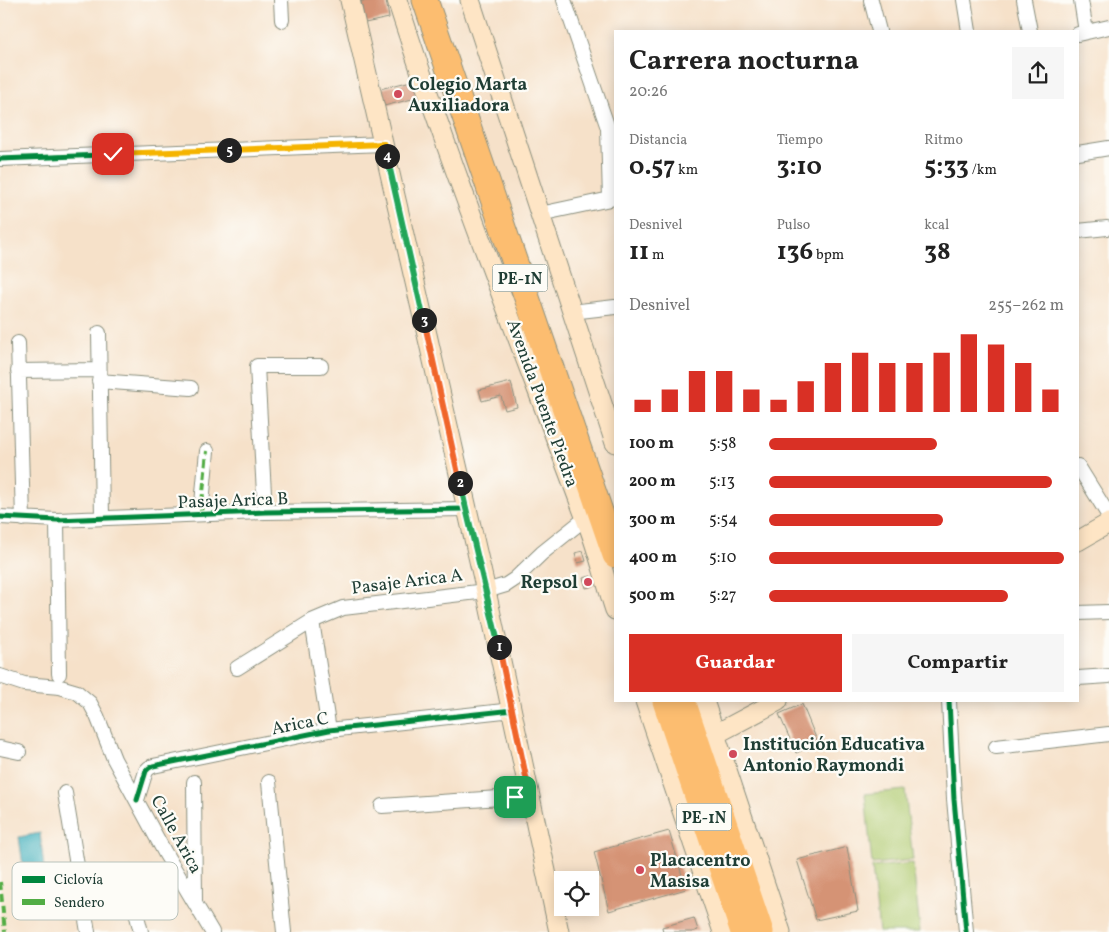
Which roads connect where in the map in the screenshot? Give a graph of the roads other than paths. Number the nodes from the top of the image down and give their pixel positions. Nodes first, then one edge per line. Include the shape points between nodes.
1 (281, 0) edge
2 (350, 0) edge
3 (397, 0) edge
4 (425, 0) edge
5 (438, 0) edge
6 (470, 0) edge
7 (564, 0) edge
8 (872, 0) edge
9 (964, 0) edge
10 (1024, 0) edge
11 (1081, 0) edge
12 (282, 20) dead end
13 (1109, 28) edge
14 (879, 30) edge
15 (969, 30) edge
16 (1030, 30) edge
17 (1082, 33) edge
18 (611, 128) edge
19 (384, 144) junction
20 (1109, 148) edge
21 (1079, 154) edge
22 (0, 159) edge
23 (612, 199) edge
24 (540, 214) junction
25 (1107, 228) dead end
26 (1079, 231) edge
27 (614, 307) edge
28 (571, 312) junction
29 (99, 333) dead end
30 (18, 343) dead end
31 (321, 366) dead end
32 (18, 372) junction
33 (99, 375) junction
34 (190, 388) dead end
35 (614, 440) edge
36 (207, 451) dead end
37 (1079, 468) edge
38 (466, 510) junction
39 (600, 511) edge
40 (265, 512) junction
41 (201, 514) junction
42 (1109, 516) edge
43 (0, 517) edge
44 (102, 517) junction
45 (23, 519) junction
46 (57, 520) junction
47 (1109, 523) edge
48 (1079, 540) edge
49 (614, 552) edge
50 (486, 591) junction
51 (614, 603) edge
52 (1109, 612) edge
53 (1079, 613) edge
54 (312, 621) junction
55 (237, 668) dead end
56 (0, 676) edge
57 (1109, 676) edge
58 (1079, 678) edge
59 (60, 681) junction
60 (646, 702) edge
61 (665, 702) edge
62 (683, 702) edge
63 (704, 702) edge
64 (776, 702) edge
65 (949, 702) edge
66 (513, 710) junction
67 (329, 730) junction
68 (1109, 734) edge
69 (714, 736) junction
70 (996, 747) dead end
71 (0, 748) edge
72 (19, 752) dead end
73 (194, 782) dead end
74 (269, 782) dead end
75 (65, 794) dead end
76 (530, 796) junction
77 (137, 800) junction
78 (382, 806) dead end
79 (76, 862) edge
80 (170, 862) edge
81 (178, 876) edge
82 (195, 903) junction
83 (212, 932) edge
84 (284, 932) edge
85 (560, 932) edge
86 (723, 932) edge
87 (743, 932) edge
88 (761, 932) edge
89 (781, 932) edge
90 (966, 932) edge

1 - 12 street
2 - 19 main road
3 - 39 main road, Avenida Puente Piedra via 466,199
4 - 39 highway, PE-1N
5 - 39 highway, PE-1N via 512,220
6 - 24 main road
7 - 18 street
8 - 14 street
9 - 15 street
10 - 16 street
11 - 17 street
13 - 17 street
18 - 23 street
19 - 22 street
19 - 38 main road
20 - 21 street
23 - 24 street
24 - 28 main road
25 - 26 street
27 - 28 street
28 - 35 main road
29 - 33 street
30 - 32 street
31 - 40 street via 257,366
32 - 33 street
32 - 45 street
33 - 34 street
33 - 44 street
36 - 41 street
37 - 42 street
38 - 40 street, Pasaje Arica B
38 - 50 main road
39 - 49 highway, PE-1N
39 - 50 street, Pasaje Arica A via 542,553 515,579
39 - 51 main road, Avenida Puente Piedra
40 - 41 street, Pasaje Arica B
41 - 44 street, Pasaje Arica B
43 - 45 street, Pasaje Arica B
44 - 46 street, Pasaje Arica B
45 - 46 street, Pasaje Arica B
46 - 59 street
47 - 48 main road
50 - 54 street, Pasaje Arica A via 343,608
50 - 66 main road
52 - 53 street
54 - 55 street, Pasaje Arica A
54 - 67 street
56 - 59 street, Calle Arica via 24,684
57 - 58 street
59 - 77 street, Calle Arica via 90,702 114,759
60 - 86 main road
61 - 87 highway, PE-1N
62 - 88 highway, PE-1N
63 - 69 main road
64 - 69 main road
65 - 90 street
66 - 67 street, Arica C
66 - 76 main road
67 - 77 street, Arica C via 153,766 146,771
68 - 70 street
69 - 89 main road
71 - 72 street
73 - 82 street
74 - 84 street
75 - 79 street
76 - 78 street
76 - 85 main road
77 - 80 street, Calle Arica
81 - 82 street, Calle Arica
82 - 83 street, Calle Arica

